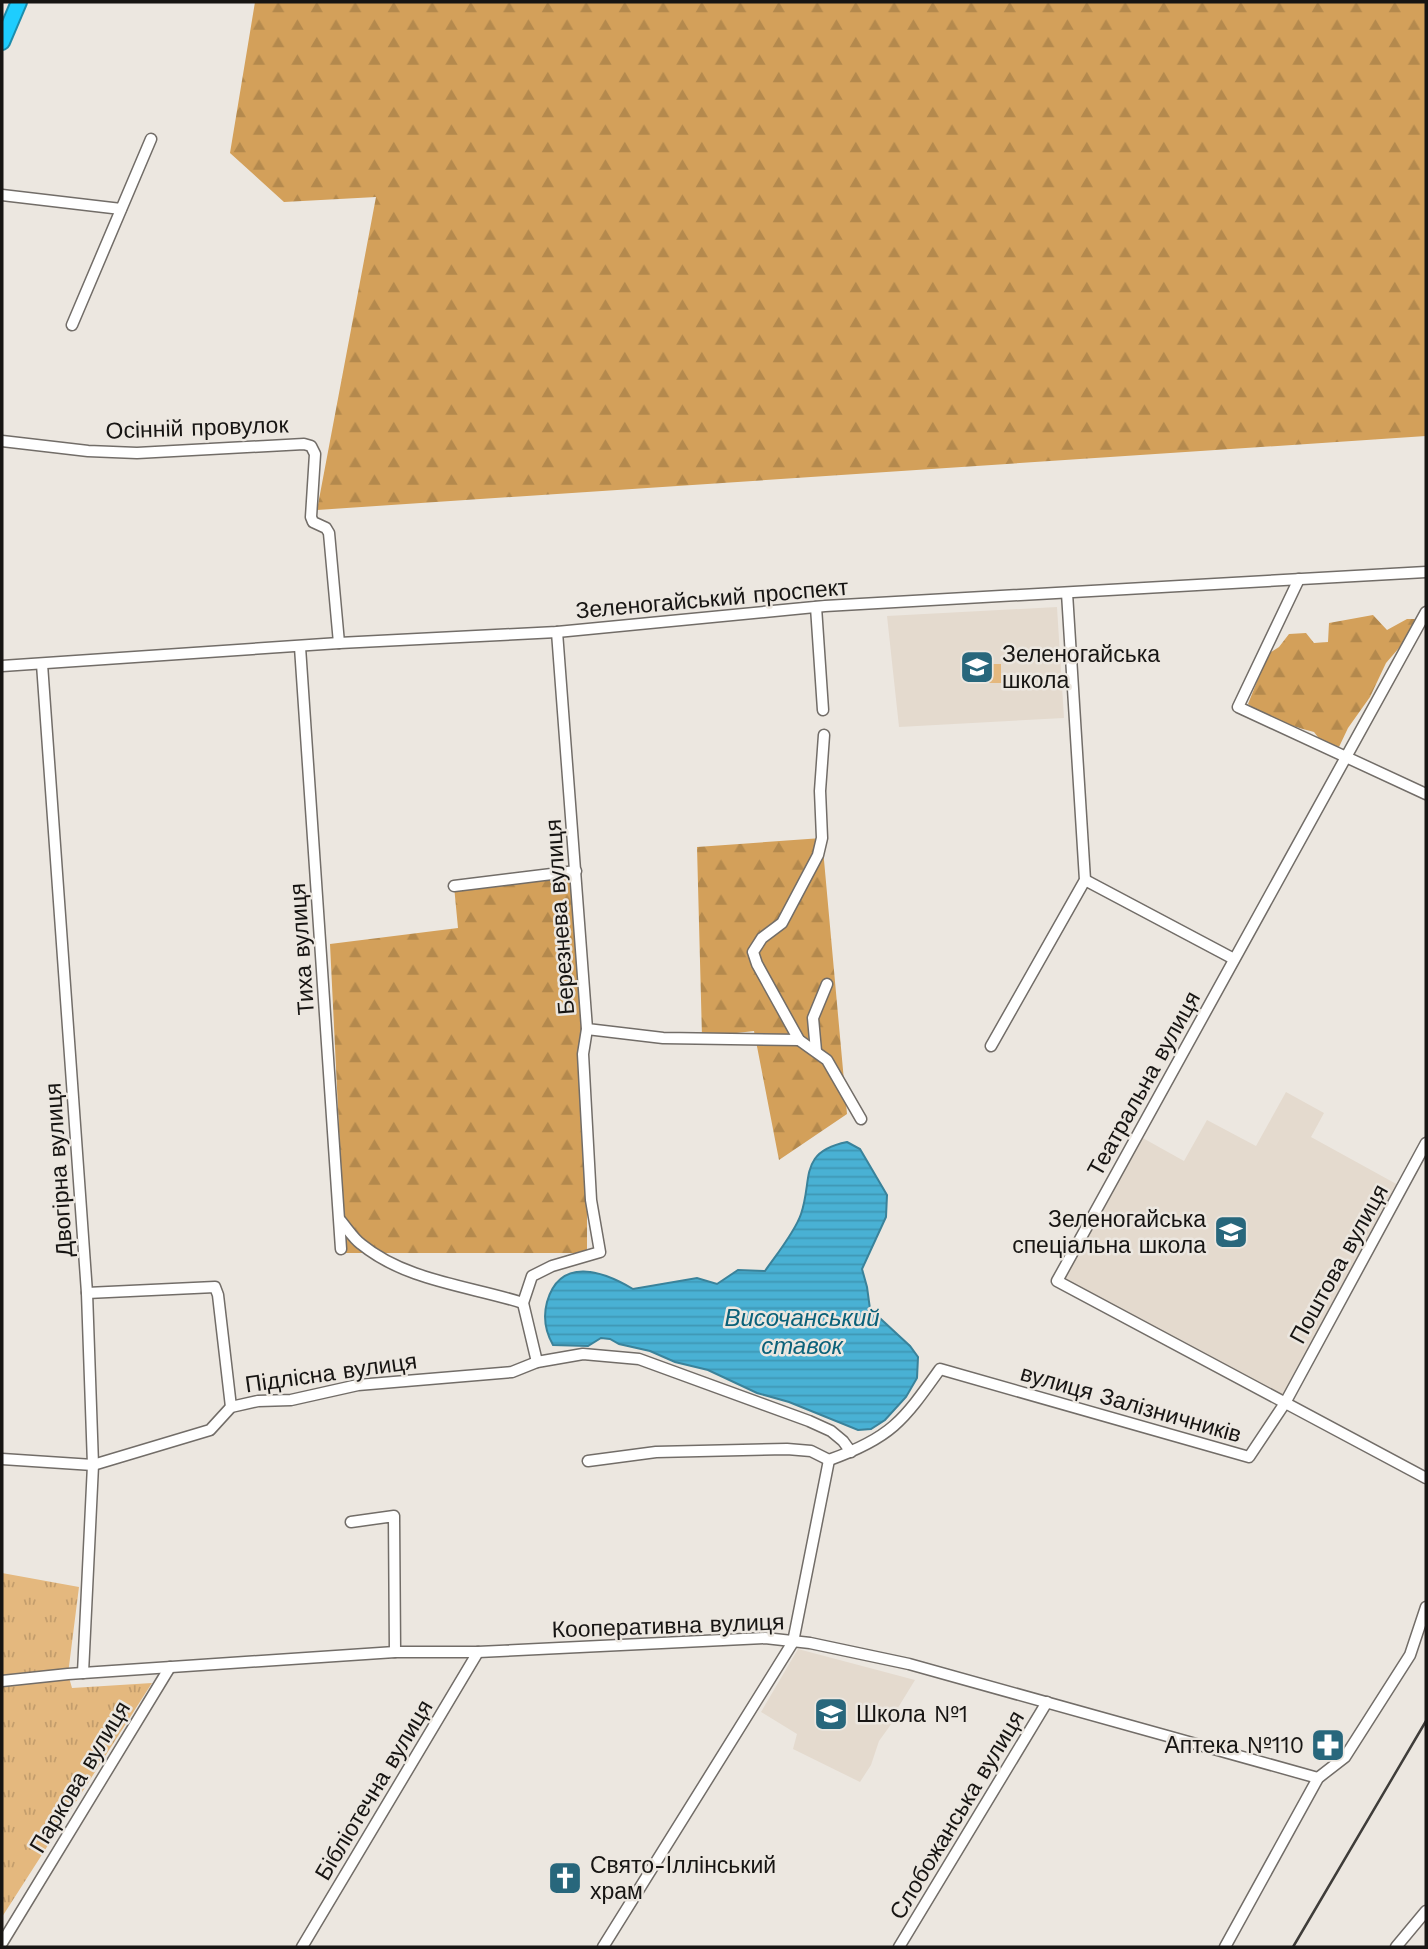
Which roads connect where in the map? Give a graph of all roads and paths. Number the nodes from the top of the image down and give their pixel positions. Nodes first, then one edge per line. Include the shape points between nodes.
1 (19, 2) edge
2 (2, 42) edge
3 (152, 139) dead end
4 (2, 195) edge
5 (121, 209) junction
6 (72, 325) dead end
7 (2, 441) edge
8 (1426, 572) edge
9 (1299, 579) junction
10 (1067, 593) junction
11 (816, 607) junction
12 (1426, 612) edge
13 (557, 632) junction
14 (339, 643) junction
15 (300, 647) junction
16 (43, 664) junction
17 (2, 666) edge
18 (823, 710) dead end
19 (824, 735) dead end
20 (1346, 757) junction
21 (1426, 794) edge
22 (576, 871) junction
23 (1085, 880) junction
24 (454, 886) dead end
25 (1234, 959) junction
26 (827, 984) dead end
27 (587, 1029) junction
28 (799, 1040) junction
29 (991, 1046) dead end
30 (816, 1051) junction
31 (861, 1119) dead end
32 (1426, 1143) edge
33 (340, 1220) junction
34 (341, 1249) dead end
35 (87, 1293) junction
36 (523, 1303) junction
37 (537, 1362) junction
38 (1285, 1403) junction
39 (231, 1407) junction
40 (851, 1452) junction
41 (2, 1459) edge
42 (829, 1460) junction
43 (588, 1461) dead end
44 (93, 1465) junction
45 (1426, 1478) edge
46 (351, 1521) dead end
47 (1426, 1607) edge
48 (793, 1642) junction
49 (396, 1652) junction
50 (478, 1652) junction
51 (170, 1667) junction
52 (83, 1673) junction
53 (2, 1681) edge
54 (1047, 1702) junction
55 (1318, 1778) junction
56 (1426, 1911) edge
57 (2, 1943) edge
58 (302, 1947) edge
59 (603, 1947) edge
60 (899, 1947) edge
61 (1225, 1947) edge
62 (1396, 1947) edge

1 - 2 highway
3 - 5 street
4 - 5 street
5 - 6 street
7 - 14 street, Осінній провулок via 137,453 311,446 315,454 311,517 329,533
8 - 9 street, Зеленогайський проспект
9 - 10 street, Зеленогайський проспект
9 - 20 street via 1238,708
10 - 11 street, Зеленогайський проспект
10 - 23 street
11 - 13 street, Зеленогайський проспект
11 - 18 street
12 - 20 street, Театральна вулиця
13 - 14 street, Зеленогайський проспект
13 - 22 street, Березнева вулиця
14 - 15 street, Зеленогайський проспект
15 - 16 street, Зеленогайський проспект
15 - 33 street, Тиха вулиця
16 - 17 street, Зеленогайський проспект
16 - 35 street, Двогірна вулиця
19 - 28 street via 818,855 782,923 753,951
20 - 21 street
20 - 25 street, Театральна вулиця
22 - 24 street
22 - 27 street, Березнева вулиця
23 - 25 street
23 - 29 street
25 - 38 street, Театральна вулиця via 1057,1281
26 - 30 street via 813,1018
27 - 28 street, Березнева вулиця via 663,1038
27 - 36 street via 583,1054 591,1200 600,1252 532,1276
28 - 30 street
30 - 31 street via 827,1060
32 - 38 street, Поштова вулиця
33 - 34 street, Тиха вулиця
33 - 36 street via 360,1244 383,1259 442,1282
35 - 39 street via 215,1287
35 - 44 street, Двогірна вулиця
36 - 37 street
37 - 39 street, Підлісна вулиця via 512,1372 358,1385
37 - 40 street, Підлісна вулиця via 583,1354 639,1359 809,1421 831,1431
38 - 40 street, вулиця Залізничників via 1249,1457 940,1369 907,1415 883,1436
38 - 45 street, Театральна вулиця
39 - 44 street, Підлісна вулиця via 210,1430
40 - 42 street
41 - 44 street, Підлісна вулиця
42 - 43 street via 811,1451 787,1449 656,1452
42 - 48 street
44 - 52 street, Двогірна вулиця
46 - 49 street via 394,1516
47 - 55 street via 1410,1655 1345,1758
48 - 50 street, Кооперативна вулиця via 765,1638
48 - 54 street, Кооперативна вулиця via 909,1664
48 - 59 street
49 - 50 street, Кооперативна вулиця
49 - 51 street, Кооперативна вулиця
50 - 58 street, Бібліотечна вулиця
51 - 52 street, Кооперативна вулиця
51 - 57 street, Паркова вулиця
52 - 53 street, Кооперативна вулиця
54 - 55 street, Кооперативна вулиця
54 - 60 street, Слобожанська вулиця
55 - 61 street
56 - 62 street

